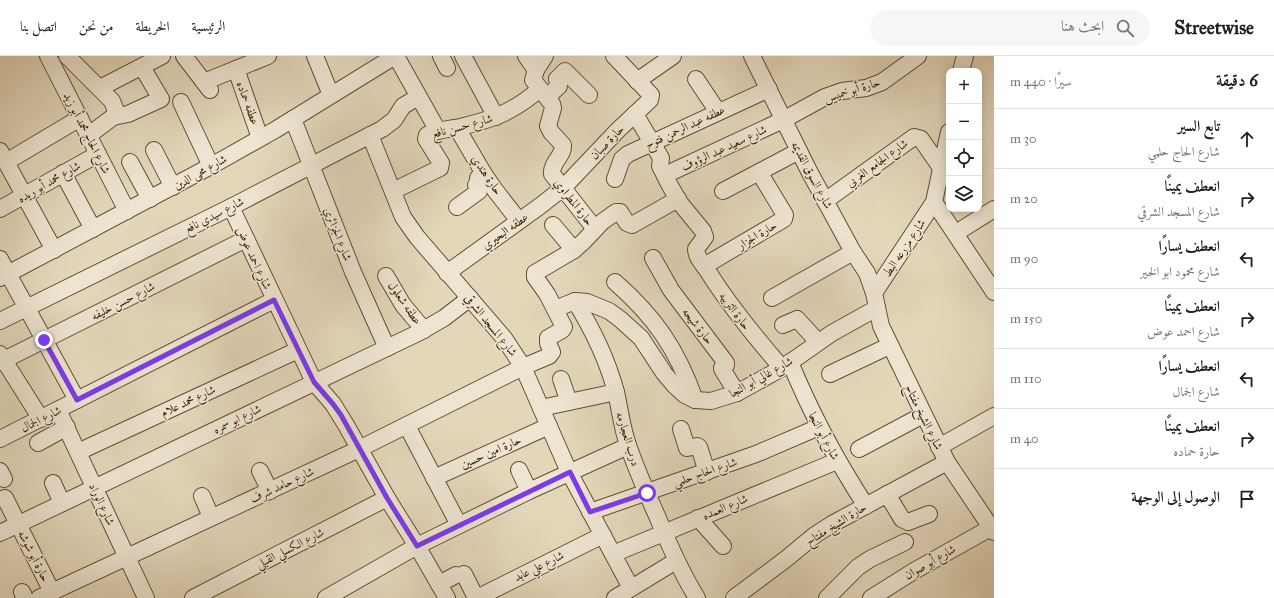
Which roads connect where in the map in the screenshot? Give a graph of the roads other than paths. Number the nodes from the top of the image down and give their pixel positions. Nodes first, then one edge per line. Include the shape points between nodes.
1 (48, 56) edge
2 (67, 56) edge
3 (184, 56) edge
4 (268, 56) edge
5 (315, 56) edge
6 (395, 56) edge
7 (464, 56) edge
8 (526, 56) edge
9 (545, 56) edge
10 (614, 56) edge
11 (673, 56) edge
12 (752, 56) edge
13 (918, 56) edge
14 (964, 56) edge
15 (152, 60) edge
16 (962, 68) edge
17 (236, 69) junction
18 (536, 70) junction
19 (696, 79) dead end
20 (637, 81) junction
21 (100, 88) junction
22 (769, 89) junction
23 (543, 93) junction
24 (589, 94) dead end
25 (331, 95) junction
26 (418, 97) junction
27 (170, 103) junction
28 (718, 112) junction
29 (635, 114) junction
30 (113, 117) junction
31 (496, 117) junction
32 (80, 118) junction
33 (293, 119) junction
34 (784, 120) junction
35 (457, 128) junction
36 (432, 134) junction
37 (89, 135) junction
38 (370, 135) junction
39 (260, 138) junction
40 (947, 140) edge
41 (651, 142) junction
42 (154, 150) dead end
43 (799, 151) junction
44 (98, 154) junction
45 (3, 157) edge
46 (130, 162) dead end
47 (312, 164) junction
48 (211, 166) junction
49 (941, 168) junction
50 (760, 172) junction
51 (63, 173) junction
52 (484, 174) junction
53 (665, 176) junction
54 (614, 179) dead end
55 (173, 187) junction
56 (563, 188) junction
57 (393, 191) junction
58 (724, 191) dead end
59 (24, 196) junction
60 (150, 199) junction
61 (678, 199) junction
62 (825, 201) junction
63 (934, 202) junction
64 (231, 206) junction
65 (457, 207) dead end
66 (994, 209) edge
67 (0, 210) edge
68 (127, 211) junction
69 (519, 221) junction
70 (553, 225) dead end
71 (93, 229) junction
72 (595, 229) junction
73 (956, 233) junction
74 (246, 239) junction
75 (54, 250) junction
76 (574, 250) junction
77 (853, 252) junction
78 (653, 258) dead end
79 (0, 259) edge
80 (704, 266) junction
81 (447, 273) junction
82 (4, 276) edge
83 (386, 276) dead end
84 (615, 282) dead end
85 (992, 285) edge
86 (470, 298) junction
87 (772, 298) dead end
88 (274, 300) junction
89 (876, 300) junction
90 (575, 301) junction
91 (26, 308) junction
92 (555, 309) junction
93 (0, 321) edge
94 (783, 325) dead end
95 (424, 330) junction
96 (44, 340) junction
97 (818, 342) junction
98 (889, 346) junction
99 (387, 348) junction
100 (298, 350) junction
101 (1, 359) edge
102 (786, 365) junction
103 (523, 367) junction
104 (830, 374) dead end
105 (560, 379) dead end
106 (314, 382) junction
107 (616, 392) junction
108 (737, 393) junction
109 (77, 400) junction
110 (696, 400) junction
111 (568, 402) junction
112 (541, 408) junction
113 (58, 410) junction
114 (923, 415) junction
115 (994, 416) edge
116 (41, 419) junction
117 (406, 426) junction
118 (549, 426) junction
119 (67, 427) junction
120 (819, 427) junction
121 (681, 429) dead end
122 (2, 434) edge
123 (38, 444) dead end
124 (628, 446) junction
125 (939, 447) junction
126 (359, 449) junction
127 (859, 449) dead end
128 (78, 452) junction
129 (837, 461) junction
130 (947, 462) junction
131 (519, 470) dead end
132 (260, 471) dead end
133 (570, 472) junction
134 (707, 472) junction
135 (434, 478) junction
136 (53, 483) dead end
137 (95, 488) junction
138 (270, 491) junction
139 (529, 491) junction
140 (647, 493) junction
141 (887, 494) junction
142 (202, 496) dead end
143 (5, 498) dead end
144 (387, 498) junction
145 (62, 503) junction
146 (866, 506) junction
147 (590, 512) junction
148 (929, 514) dead end
149 (212, 518) junction
150 (698, 518) junction
151 (18, 524) junction
152 (459, 525) junction
153 (993, 528) edge
154 (0, 533) edge
155 (664, 533) junction
156 (603, 535) junction
157 (905, 542) dead end
158 (417, 546) junction
159 (723, 546) dead end
160 (613, 554) junction
161 (127, 557) junction
162 (676, 562) junction
163 (439, 584) junction
164 (631, 588) junction
165 (46, 595) edge
166 (146, 598) edge
167 (193, 598) edge
168 (326, 598) edge
169 (447, 598) edge
170 (476, 598) edge
171 (615, 598) edge
172 (697, 598) edge
173 (734, 598) edge
174 (827, 598) edge
175 (871, 598) edge

1 - 32 street, شارع الحاج محمد أبو زيد
2 - 21 street
3 - 17 street via 207,86
4 - 17 street
5 - 25 street
6 - 25 street, شارع محى الدين
6 - 26 street
7 - 31 street
8 - 18 street
9 - 18 street
10 - 20 street
11 - 20 street
12 - 22 street, شارع السوق القديمه
13 - 34 street, حارة أبو خميس via 882,82 866,88 833,93
14 - 16 street
15 - 21 street
15 - 27 street
17 - 39 street, عطفه حماده
18 - 23 street, حارة المطراوي via 533,80
19 - 28 street
20 - 29 street, حارة صبان via 651,97
21 - 30 street via 112,101 116,111
22 - 28 street, عطفه عبد الرحمن فتوح
22 - 34 street, شارع السوق القديمه
23 - 24 street, شارع حسن نافع via 559,86 557,79 565,71
23 - 31 street, شارع حسن نافع
23 - 56 street, حارة المطراوي via 553,108 548,126 563,148 552,171
25 - 33 street, شارع محى الدين
26 - 36 street
26 - 38 street, شارع سيدي نافع via 403,106 390,124
27 - 30 street
27 - 48 street
28 - 41 street, عطفه عبد الرحمن فتوح
29 - 41 street
29 - 56 street, حارة صبان
30 - 37 street
31 - 35 street, شارع حسن نافع
32 - 37 street, شارع الحاج محمد أبو زيد
32 - 45 street
33 - 39 street, شارع محى الدين
33 - 47 street, شارع الجزائري
34 - 43 street, شارع السوق القديمه
34 - 53 street, شارع سعيد عبد الرؤوف
35 - 36 street, شارع حسن نافع
35 - 52 street, حارة هندي
36 - 57 street via 426,139 441,163 440,168
37 - 44 street, شارع الحاج محمد أبو زيد
38 - 47 street, شارع سيدي نافع
38 - 57 street, شارع المسجد الشرقي
39 - 48 street, شارع محى الدين
40 - 49 street
41 - 53 street via 661,158 660,165
41 - 54 street, عطفه عبد الرحمن فتوح via 624,156
42 - 55 street
43 - 50 street
43 - 62 street, شارع السوق القديمه
44 - 51 street, شارع محمد أبو ريده
44 - 68 street, شارع الحاج محمد أبو زيد
45 - 59 street
46 - 60 street
47 - 64 street, شارع سيدي نافع
47 - 99 street, شارع الجزائري
48 - 55 street, شارع محى الدين
49 - 62 street, شارع الجامع الغربي via 921,139 914,137
49 - 63 street
50 - 58 street
50 - 80 street, حارة الجزار via 785,215 784,219
51 - 59 street, شارع محمد أبو ريده
51 - 71 street
52 - 65 street via 478,178 480,182 476,185 480,191
52 - 69 street, حارة هندي
53 - 61 street
55 - 60 street, شارع محى الدين
56 - 69 street, عطفه البحيري
56 - 72 street, حارة المطراوي
57 - 81 street, شارع المسجد الشرقي via 402,217
59 - 67 street, شارع محمد أبو ريده
59 - 75 street
60 - 68 street, شارع محى الدين
61 - 72 street via 632,224 628,223 620,212 616,212
61 - 80 street, حارة التربيه via 704,235 705,238 696,249
62 - 77 street, شارع السوق القديمه
63 - 73 street
63 - 89 street, شارع مزرعه البط
64 - 74 street, شارع احمد عوض
64 - 91 street, شارع سيدي نافع
66 - 73 street
68 - 71 street, شارع محى الدين
69 - 81 street, عطفه البحيري
70 - 76 street
71 - 75 street, شارع محى الدين
72 - 76 street
73 - 85 street
74 - 88 street, شارع احمد عوض
74 - 96 street, شارع حسن خليفه
75 - 82 street, شارع محى الدين
76 - 92 street via 538,271 535,276
77 - 87 street
77 - 89 street, شارع السوق القديمه via 867,273
78 - 108 street, حارة شيحه via 671,290 726,363 722,369
79 - 82 street
80 - 102 street, حارة التربيه via 747,327
81 - 86 street, شارع المسجد الشرقي
82 - 91 street
83 - 95 street, عطفه شعلول via 403,304
84 - 110 street via 641,307 664,335 677,355
86 - 95 street, شارع ابو سمره
86 - 103 street, شارع المسجد الشرقي via 504,338
88 - 100 street, شارع احمد عوض
88 - 109 street, شارع الجمال
89 - 97 street, شارع غالي أبو النجا via 854,320
89 - 98 street, شارع الشيخ مفتاح via 881,326
90 - 92 street
90 - 107 street, درب العجارمه via 600,345
90 - 110 street via 600,306 620,319 641,338 674,385 685,395
91 - 93 street, شارع سيدي نافع
91 - 96 street
92 - 103 street, شارع حامد شرف via 564,327 548,338 551,354
94 - 97 street via 798,319
95 - 99 street, شارع ابو سمره
96 - 101 street, شارع حسن خليفه
96 - 109 street
97 - 102 street, شارع غالي أبو النجا
98 - 104 street
98 - 114 street, شارع الشيخ مفتاح
99 - 106 street, شارع ابو سمره
100 - 106 street, شارع احمد عوض
100 - 128 street, شارع محمد علام
101 - 116 street
102 - 108 street, شارع غالي أبو النجا
102 - 120 street, شارع أبو النجا
103 - 112 street, شارع المسجد الشرقي
103 - 117 street, شارع حامد شرف
105 - 111 street
106 - 126 street, شارع احمد عوض via 333,404
106 - 137 street, شارع ابو سمره
107 - 111 street
107 - 124 street, درب العجارمه
108 - 110 street, شارع غالي أبو النجا via 711,401
109 - 113 street, شارع الجمال
111 - 112 street
112 - 118 street, شارع المسجد الشرقي
113 - 116 street, شارع الجمال
113 - 119 street, شارع الوراد
114 - 125 street, شارع الشيخ مفتاح
114 - 127 street
115 - 125 street
116 - 122 street, شارع الجمال
117 - 126 street, شارع حامد شرف
117 - 135 street
118 - 133 street, شارع المسجد الشرقي
118 - 135 street, حارة امين حسين
119 - 123 street
119 - 128 street, شارع الوراد
120 - 129 street, شارع أبو النجا
120 - 134 street, شارع الحاج حلمي
121 - 134 street via 687,448 698,447
124 - 133 street
124 - 140 street, درب العجارمه
125 - 130 street, شارع الشيخ مفتاح
126 - 138 street, شارع حامد شرف
126 - 144 street, شارع احمد عوض
128 - 137 street, شارع الوراد
129 - 146 street, شارع أبو النجا
129 - 150 street, شارع العمده
130 - 141 street, حارة الشيخ مفتاح
130 - 153 street, شارع الشيخ مفتاح
131 - 139 street
132 - 138 street
133 - 139 street
133 - 147 street, شارع المسجد الشرقي
134 - 140 street, شارع الحاج حلمي
135 - 152 street
136 - 145 street
137 - 145 street, شارع ابو سمره
137 - 161 street, شارع الوراد
138 - 149 street, شارع حامد شرف
139 - 152 street
140 - 147 street, شارع الحاج حلمي
140 - 155 street, درب العجارمه
141 - 146 street, حارة الشيخ مفتاح
141 - 148 street via 905,521
142 - 149 street
143 - 151 street, حارة أبو شوشه
144 - 158 street, شارع احمد عوض
144 - 167 street, شارع الكسلي القبلي
145 - 151 street, شارع ابو سمره
146 - 173 street, حارة الشيخ مفتاح via 843,517 816,535
147 - 156 street, شارع المسجد الشرقي
149 - 161 street, شارع حامد شرف
150 - 155 street, شارع العمده
150 - 159 street
151 - 154 street, شارع ابو سمره
151 - 165 street, حارة أبو شوشه
152 - 158 street
153 - 175 street, شارع أبو صوان via 914,571
155 - 160 street, شارع العمده
155 - 162 street, درب العجارمه
156 - 160 street, شارع المسجد الشرقي
156 - 170 street, شارع علي عابد
157 - 174 street via 858,567
158 - 163 street, شارع احمد عوض
158 - 168 street
160 - 164 street, شارع المسجد الشرقي
161 - 165 street, شارع حامد شرف
161 - 166 street, شارع الوراد
162 - 164 street
162 - 172 street, درب العجارمه
163 - 169 street, شارع احمد عوض
163 - 170 street via 460,574
164 - 171 street

